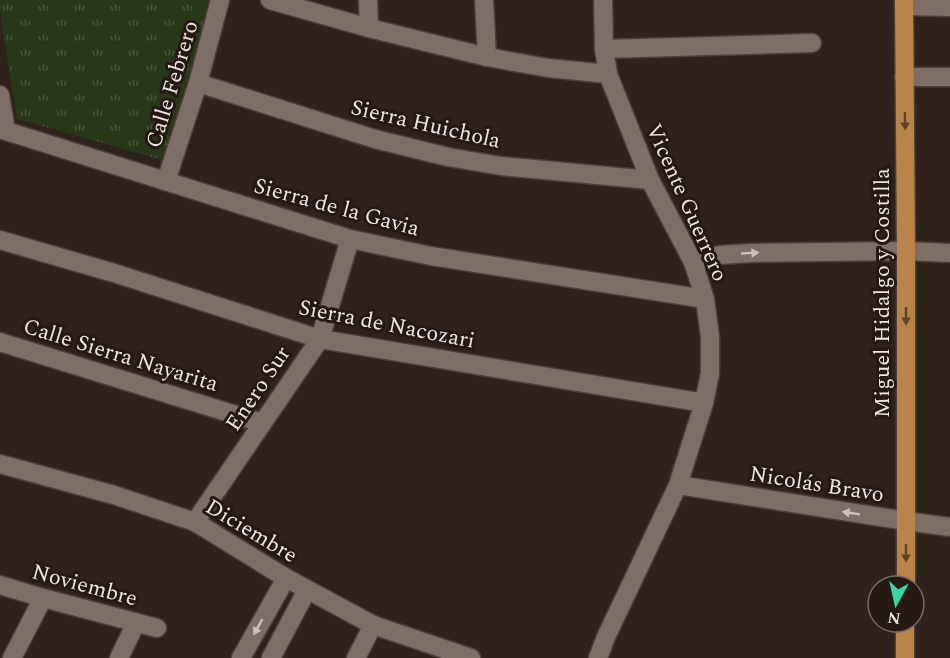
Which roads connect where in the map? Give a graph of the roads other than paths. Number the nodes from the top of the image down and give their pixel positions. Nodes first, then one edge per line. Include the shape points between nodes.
1 (220, 0) edge
2 (270, 0) edge
3 (368, 0) edge
4 (484, 0) edge
5 (603, 0) edge
6 (904, 3) edge
7 (950, 7) edge
8 (369, 28) junction
9 (813, 43) dead end
10 (604, 49) junction
11 (487, 57) junction
12 (608, 74) junction
13 (904, 77) junction
14 (950, 77) edge
15 (198, 82) junction
16 (0, 95) edge
17 (3, 130) edge
18 (650, 180) junction
19 (166, 181) junction
20 (350, 239) junction
21 (0, 240) edge
22 (906, 251) junction
23 (950, 253) edge
24 (693, 262) junction
25 (705, 299) junction
26 (320, 339) junction
27 (0, 342) edge
28 (704, 403) junction
29 (262, 423) junction
30 (0, 464) edge
31 (678, 485) junction
32 (906, 521) junction
33 (195, 522) junction
34 (950, 527) edge
35 (906, 574) edge
36 (286, 578) junction
37 (0, 585) edge
38 (308, 591) junction
39 (43, 598) junction
40 (136, 623) junction
41 (373, 625) junction
42 (157, 628) dead end
43 (905, 634) edge
44 (12, 658) edge
45 (119, 658) edge
46 (241, 658) edge
47 (271, 658) edge
48 (356, 658) edge
49 (471, 658) edge
50 (598, 658) edge
51 (905, 658) edge

1 - 15 street, Calle Febrero
2 - 8 street
3 - 8 street
4 - 11 street
5 - 10 street, Vicente Guerrero
6 - 7 street
6 - 13 main road, Miguel Hidalgo y Costilla
8 - 11 street
9 - 10 street
10 - 12 street, Vicente Guerrero
11 - 12 street
12 - 18 street, Vicente Guerrero
13 - 14 street
13 -> 22 main road, Miguel Hidalgo y Costilla
15 - 18 street, Sierra Huichola via 375,139 448,157
15 - 19 street, Calle Febrero
16 - 17 street
17 - 19 street, Sierra de la Gavia
18 - 24 street, Vicente Guerrero
19 - 20 street, Sierra de la Gavia
20 - 25 street, Sierra de la Gavia via 431,256
20 - 26 street, Enero Sur
21 - 26 street, Sierra de Nacozari
22 - 23 street
24 -> 22 street via 750,253
22 -> 32 main road, Miguel Hidalgo y Costilla
24 - 25 street, Vicente Guerrero
25 - 28 street, Vicente Guerrero via 710,373
26 - 28 street, Sierra de Nacozari
26 - 29 street, Enero Sur
27 - 29 street, Calle Sierra Nayarita
28 - 31 street, Vicente Guerrero
29 - 33 street, Enero Sur
30 - 33 street, Diciembre
32 -> 31 street, Nicolás Bravo
31 - 50 street, Vicente Guerrero
32 - 34 street, Nicolás Bravo
32 -> 35 main road, Miguel Hidalgo y Costilla
33 - 36 street, Diciembre
36 - 38 street, Diciembre
36 -> 46 street
37 - 39 street, Noviembre
38 - 41 street, Diciembre
38 - 47 street
39 - 40 street, Noviembre
39 - 44 street
40 - 42 street, Noviembre
40 - 45 street
41 - 48 street
41 - 49 street, Diciembre
43 - 51 main road

